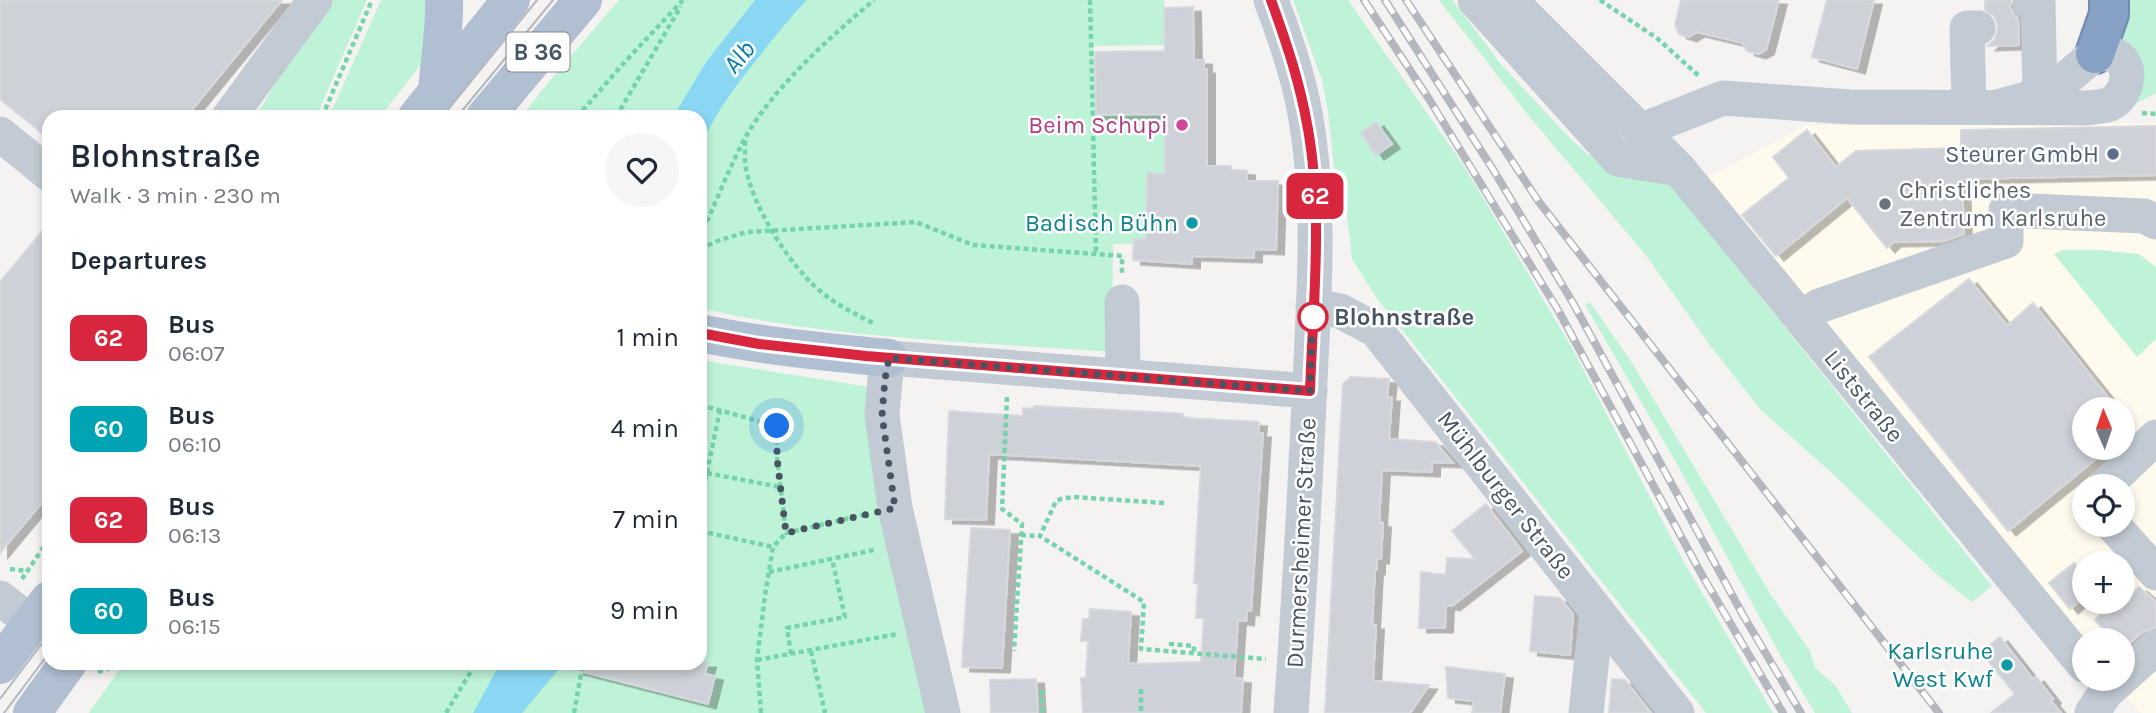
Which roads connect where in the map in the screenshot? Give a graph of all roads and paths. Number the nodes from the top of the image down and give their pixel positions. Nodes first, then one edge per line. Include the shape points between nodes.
1 (315, 0) edge
2 (372, 0) edge
3 (444, 0) edge
4 (511, 0) edge
5 (583, 0) edge
6 (683, 0) edge
7 (874, 0) edge
8 (1090, 0) edge
9 (1272, 0) edge
10 (1475, 0) edge
11 (1510, 0) edge
12 (1600, 0) edge
13 (2109, 0) edge
14 (2030, 3) dead end
15 (1978, 28) dead end
16 (2095, 54) junction
17 (2040, 95) junction
18 (1723, 99) junction
19 (427, 104) edge
20 (1983, 107) junction
21 (234, 110) edge
22 (325, 110) edge
23 (493, 110) edge
24 (583, 110) edge
25 (621, 110) edge
26 (1640, 131) junction
27 (0, 134) edge
28 (745, 138) junction
29 (42, 168) edge
30 (1679, 169) junction
31 (707, 222) edge
32 (2156, 222) edge
33 (771, 230) junction
34 (707, 246) edge
35 (1096, 254) junction
36 (1122, 257) dead end
37 (1122, 302) dead end
38 (1313, 306) junction
39 (1801, 318) junction
40 (707, 334) edge
41 (889, 358) junction
42 (1009, 368) junction
43 (1123, 377) junction
44 (1310, 391) junction
45 (707, 407) edge
46 (720, 410) junction
47 (2156, 437) edge
48 (707, 473) joint
49 (2117, 474) edge
50 (780, 486) junction
51 (1164, 503) dead end
52 (895, 508) junction
53 (707, 533) edge
54 (786, 533) junction
55 (1021, 535) junction
56 (1040, 536) junction
57 (2124, 537) edge
58 (773, 547) junction
59 (42, 549) edge
60 (877, 549) dead end
61 (832, 559) junction
62 (27, 570) dead end
63 (769, 572) junction
64 (2156, 573) edge
65 (0, 598) edge
66 (1597, 611) junction
67 (41, 612) edge
68 (923, 629) junction
69 (1171, 642) dead end
70 (2156, 647) edge
71 (2072, 650) edge
72 (811, 651) junction
73 (1014, 652) dead end
74 (791, 654) junction
75 (1194, 654) junction
76 (757, 660) junction
77 (1295, 661) junction
78 (0, 665) edge
79 (80, 670) edge
80 (472, 670) edge
81 (582, 670) edge
82 (1140, 689) dead end
83 (1042, 690) dead end
84 (2110, 692) edge
85 (32, 713) edge
86 (446, 713) edge
87 (573, 713) edge
88 (761, 713) edge
89 (825, 713) edge
90 (943, 713) edge
91 (1042, 713) edge
92 (1141, 713) edge
93 (1291, 713) edge
94 (1586, 713) edge
95 (1677, 713) edge

1 - 21 street
2 - 22 path
3 - 19 main road via 439,59
4 - 19 main road, B 36
5 - 23 main road, B 36
6 - 24 path
6 - 25 path
7 - 28 path via 775,95
8 - 35 path
9 - 38 street, Durmersheimer Straße via 1297,73 1308,131 1315,195
10 - 30 street via 1618,159
11 - 26 street, Liststraße
12 - 18 path via 1658,39
13 - 16 highway via 2109,14
14 - 17 street via 2038,2
15 - 20 street via 1968,28
16 - 17 street
16 - 20 street via 2111,54 2121,60 2126,71 2123,92 2109,104
17 - 20 street
18 - 20 street via 1850,107
18 - 26 street
26 - 30 street, Liststraße
27 - 29 street
28 - 31 path
28 - 33 path via 752,188
30 - 39 street, Liststraße
32 - 39 street via 2144,216 2007,210 2006,241 1819,306
33 - 34 path via 747,232
33 - 35 path via 916,222 973,245
33 - 41 path via 796,267 819,290 879,326 887,339
35 - 36 path
37 - 43 street
38 - 44 street, Durmersheimer Straße
38 - 66 street, Mühlburger Straße via 1339,311 1376,330
39 - 71 street, Liststraße
40 - 41 main road
41 - 42 street
41 - 52 street via 882,415
42 - 43 street
42 - 55 path via 1002,509 1022,524
43 - 44 street
44 - 77 street, Durmersheimer Straße
45 - 46 path
46 - 48 path
46 - 50 path via 777,426
47 - 49 street
48 - 50 path
50 - 54 path
51 - 56 path via 1060,499
52 - 54 path
52 - 68 street
53 - 58 path
54 - 58 path
55 - 56 path
55 - 73 path
56 - 75 path via 1144,602 1141,649
57 - 64 street
58 - 63 path
59 - 62 path
60 - 61 path
61 - 63 path
61 - 74 path via 845,617 787,628
63 - 76 path
65 - 67 street
66 - 94 street
66 - 95 street, Mühlburger Straße
67 - 78 main road
68 - 72 path
68 - 90 street
69 - 75 path via 1194,646
70 - 84 street
72 - 74 path
72 - 89 path
74 - 76 path
75 - 77 path
76 - 88 path
77 - 93 street, Durmersheimer Straße
79 - 85 main road
80 - 86 path
81 - 87 path
82 - 92 path
83 - 91 path

